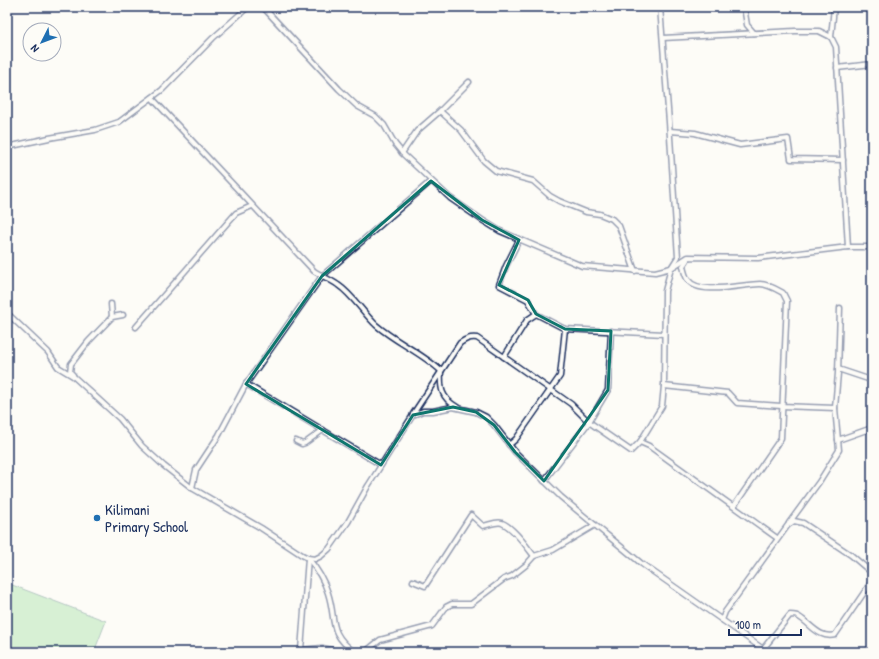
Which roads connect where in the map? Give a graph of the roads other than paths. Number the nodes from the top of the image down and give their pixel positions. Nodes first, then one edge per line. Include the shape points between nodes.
1 (248, 7) edge
2 (263, 7) edge
3 (660, 7) edge
4 (744, 7) edge
5 (834, 7) edge
6 (754, 33) junction
7 (831, 37) junction
8 (663, 38) junction
9 (872, 64) edge
10 (837, 68) junction
11 (469, 82) dead end
12 (152, 98) junction
13 (440, 111) junction
14 (670, 131) junction
15 (7, 147) edge
16 (402, 153) junction
17 (843, 160) junction
18 (431, 180) junction
19 (252, 206) junction
20 (519, 240) junction
21 (848, 247) junction
22 (872, 248) edge
23 (688, 257) junction
24 (671, 268) junction
25 (635, 271) junction
26 (322, 276) junction
27 (111, 304) dead end
28 (840, 308) dead end
29 (7, 313) edge
30 (536, 314) junction
31 (123, 315) dead end
32 (112, 316) junction
33 (136, 327) dead end
34 (566, 329) junction
35 (611, 331) junction
36 (664, 334) junction
37 (504, 357) junction
38 (838, 369) junction
39 (441, 371) junction
40 (73, 376) junction
41 (872, 378) edge
42 (246, 384) junction
43 (664, 386) junction
44 (552, 390) junction
45 (781, 406) junction
46 (459, 408) junction
47 (835, 408) junction
48 (413, 415) junction
49 (589, 422) junction
50 (872, 428) edge
51 (321, 430) junction
52 (838, 440) junction
53 (296, 441) dead end
54 (640, 442) junction
55 (509, 445) junction
56 (381, 465) junction
57 (544, 481) junction
58 (192, 488) junction
59 (734, 506) junction
60 (788, 524) junction
61 (595, 525) junction
62 (777, 538) junction
63 (320, 556) junction
64 (534, 556) junction
65 (308, 558) junction
66 (317, 570) junction
67 (872, 573) edge
68 (413, 581) dead end
69 (872, 581) edge
70 (722, 620) junction
71 (763, 649) junction
72 (300, 651) edge
73 (342, 652) edge
74 (354, 652) edge
75 (365, 652) edge
76 (767, 652) edge

1 - 12 street via 212,38
2 - 16 street via 357,106 375,116 384,125
3 - 8 street
4 - 6 street via 747,25
5 - 7 street
6 - 7 street via 820,31
6 - 8 street
7 - 10 street via 836,46
8 - 14 street
9 - 10 street
10 - 17 street
11 - 13 street
12 - 15 street via 119,122 95,130
12 - 19 street
13 - 16 street via 417,131
13 - 25 street via 461,130 484,162 496,171 533,181 559,201 612,219 619,226
14 - 17 street via 695,133 740,145 788,139 791,159
14 - 24 street via 678,257
16 - 18 street
17 - 21 street
18 - 20 street via 450,198 482,220
18 - 26 street
19 - 26 street via 314,271
19 - 33 street via 236,213
20 - 25 street via 582,266
20 - 30 street via 499,285 528,300
21 - 22 street
21 - 23 street via 758,258
23 - 24 street
23 - 45 street via 683,266 685,275 688,282 698,288 761,284 783,293 787,302
24 - 25 street via 654,272
24 - 36 street via 665,291
26 - 39 street via 339,285 377,325 418,352
26 - 42 street
27 - 32 street
28 - 38 street
29 - 40 street via 48,352 58,367
30 - 34 street
30 - 37 street via 527,320
31 - 32 street
32 - 40 street via 72,364 70,372
34 - 35 street
34 - 44 street via 560,376
35 - 36 street
35 - 49 street via 608,390
36 - 43 street
37 - 39 street via 477,338 471,337 460,343
37 - 44 street
38 - 41 street
38 - 47 street
39 - 46 street via 441,391
39 - 48 street
40 - 58 street via 120,420 149,454
42 - 51 street
42 - 58 street via 219,435 196,470
43 - 45 street via 728,393 737,403
43 - 54 street via 662,406
44 - 49 street
44 - 55 street
45 - 47 street
45 - 59 street via 780,438
46 - 48 street via 423,411
46 - 55 street via 486,417
47 - 52 street
48 - 56 street
49 - 54 street via 631,451
49 - 57 street
50 - 52 street
51 - 53 street via 305,443
51 - 56 street
52 - 60 street via 839,450
54 - 59 street
55 - 57 street
56 - 63 street via 348,522 329,549
57 - 61 street
58 - 65 street
59 - 62 street
60 - 62 street
60 - 67 street via 794,521 803,523 851,555
61 - 64 street via 553,550
61 - 70 street via 642,564
62 - 70 street
63 - 65 street via 315,559
63 - 66 street
64 - 68 street via 517,535 502,523 483,526 471,515 425,586
64 - 75 street via 512,576 504,579 471,604 452,604 446,607 432,626 380,640
65 - 66 street
65 - 72 street
66 - 74 street via 329,595 337,634
69 - 71 street via 835,635 828,637 798,616 790,615
70 - 71 street
71 - 76 street
72 - 73 street via 322,648

